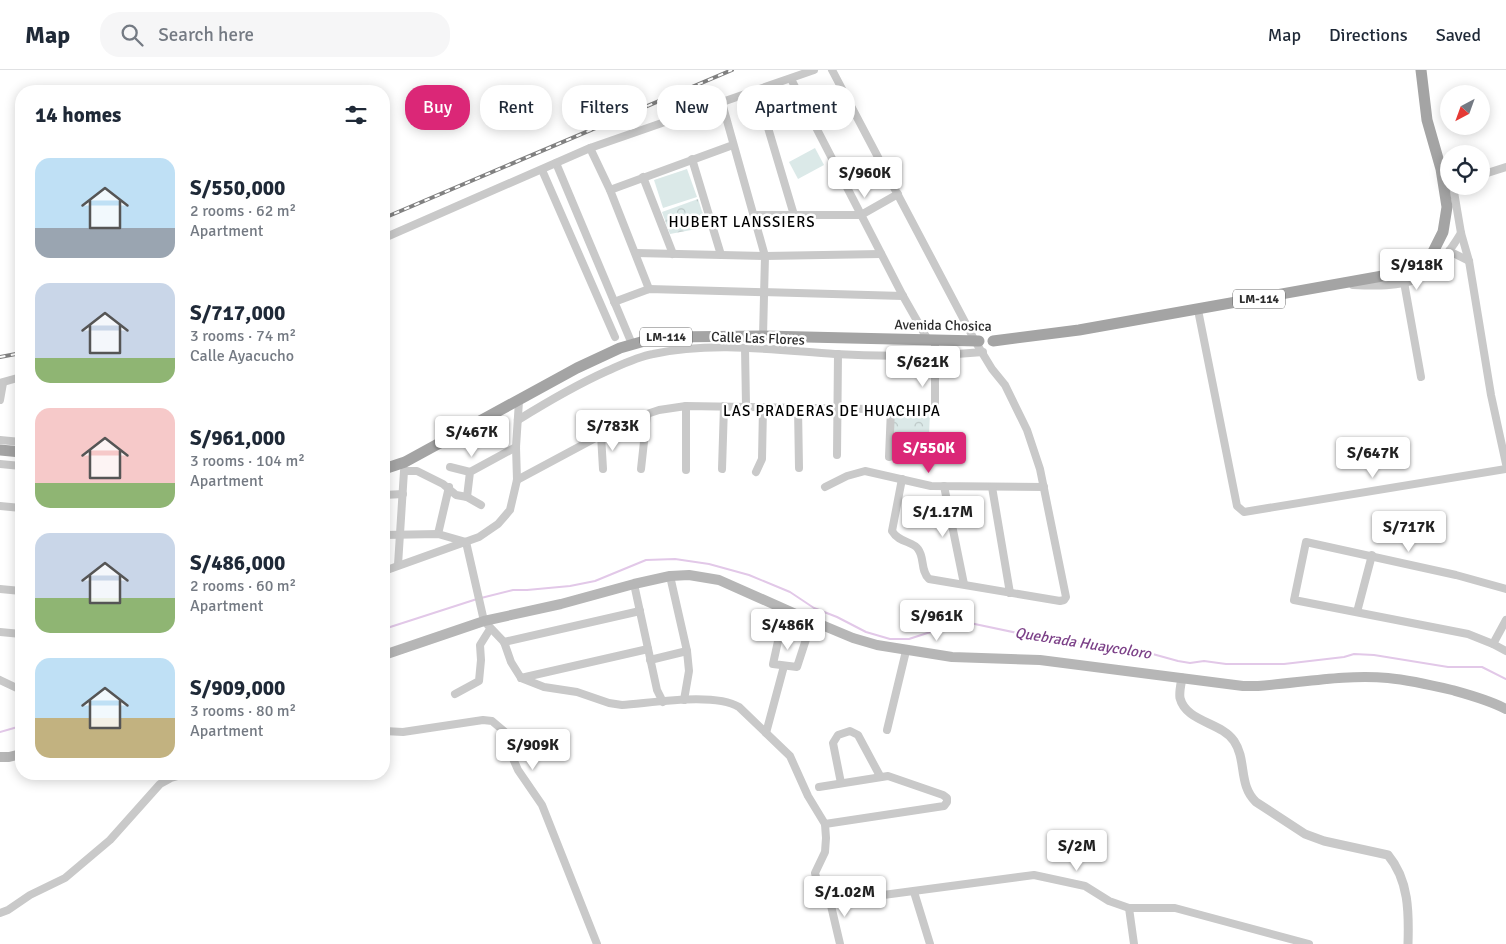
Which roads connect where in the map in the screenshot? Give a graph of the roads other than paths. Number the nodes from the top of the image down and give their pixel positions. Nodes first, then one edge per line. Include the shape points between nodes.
1 (814, 70) edge
2 (832, 70) edge
3 (1421, 70) edge
4 (791, 79) junction
5 (772, 85) edge
6 (727, 122) edge
7 (657, 125) edge
8 (769, 130) edge
9 (733, 145) junction
10 (590, 148) junction
11 (692, 159) junction
12 (556, 163) junction
13 (1440, 165) edge
14 (1506, 168) edge
15 (542, 170) junction
16 (1490, 172) edge
17 (643, 178) junction
18 (610, 190) junction
19 (898, 194) junction
20 (1445, 195) edge
21 (1455, 195) edge
22 (754, 215) junction
23 (794, 215) junction
24 (861, 215) junction
25 (1461, 232) junction
26 (390, 235) edge
27 (1449, 251) junction
28 (636, 253) junction
29 (673, 254) junction
30 (881, 254) junction
31 (721, 255) junction
32 (765, 256) junction
33 (1469, 261) junction
34 (1404, 282) junction
35 (1341, 284) junction
36 (649, 288) junction
37 (765, 293) junction
38 (903, 296) junction
39 (614, 302) junction
40 (1198, 310) junction
41 (763, 336) junction
42 (614, 337) dead end
43 (932, 340) junction
44 (993, 340) joint
45 (977, 341) junction
46 (632, 344) junction
47 (745, 348) junction
48 (983, 352) junction
49 (838, 354) junction
50 (935, 356) junction
51 (1421, 377) dead end
52 (15, 379) edge
53 (2, 383) edge
54 (0, 400) edge
55 (519, 401) junction
56 (686, 406) junction
57 (724, 406) junction
58 (746, 406) junction
59 (763, 407) junction
60 (798, 407) junction
61 (837, 407) junction
62 (891, 408) junction
63 (647, 414) junction
64 (518, 420) junction
65 (601, 435) junction
66 (0, 440) edge
67 (15, 441) edge
68 (516, 447) junction
69 (0, 450) edge
70 (15, 451) edge
71 (837, 455) dead end
72 (889, 457) dead end
73 (0, 464) edge
74 (1506, 464) edge
75 (15, 465) edge
76 (390, 467) edge
77 (450, 467) dead end
78 (799, 468) dead end
79 (603, 469) dead end
80 (722, 469) dead end
81 (1506, 469) edge
82 (641, 470) dead end
83 (686, 470) dead end
84 (470, 472) junction
85 (756, 472) dead end
86 (902, 479) junction
87 (518, 480) junction
88 (944, 486) junction
89 (825, 487) dead end
90 (992, 487) junction
91 (449, 488) junction
92 (1044, 488) junction
93 (403, 494) junction
94 (390, 495) edge
95 (467, 497) junction
96 (481, 505) dead end
97 (0, 506) edge
98 (15, 507) edge
99 (438, 534) junction
100 (390, 535) edge
101 (401, 535) junction
102 (466, 542) junction
103 (1372, 555) junction
104 (398, 565) junction
105 (390, 568) edge
106 (670, 576) junction
107 (634, 584) junction
108 (964, 584) junction
109 (0, 589) edge
110 (1506, 589) edge
111 (15, 590) edge
112 (1010, 593) junction
113 (640, 611) junction
114 (1357, 612) junction
115 (1506, 620) edge
116 (812, 621) junction
117 (487, 625) junction
118 (0, 632) edge
119 (780, 632) dead end
120 (15, 633) edge
121 (504, 642) junction
122 (1493, 644) junction
123 (648, 650) junction
124 (687, 651) junction
125 (906, 651) junction
126 (1506, 651) edge
127 (390, 653) edge
128 (650, 660) junction
129 (784, 666) junction
130 (521, 678) junction
131 (1182, 678) junction
132 (0, 680) edge
133 (15, 687) edge
134 (455, 694) dead end
135 (684, 700) junction
136 (663, 702) junction
137 (1506, 709) edge
138 (887, 730) dead end
139 (390, 731) edge
140 (766, 733) junction
141 (4, 757) edge
142 (0, 765) edge
143 (880, 776) junction
144 (167, 780) edge
145 (841, 783) junction
146 (819, 787) dead end
147 (825, 824) junction
148 (914, 892) junction
149 (829, 897) junction
150 (1129, 908) junction
151 (0, 913) edge
152 (597, 944) edge
153 (840, 944) edge
154 (930, 944) edge
155 (1134, 944) edge
156 (1309, 944) edge
157 (1408, 944) edge

1 - 4 street
2 - 19 street
3 - 13 main road, LM-114 via 1427,120
4 - 5 street
4 - 24 street
6 - 9 street
7 - 10 street
8 - 23 street
9 - 11 street
9 - 22 street
10 - 12 street
10 - 18 street
11 - 17 street
11 - 31 street
12 - 15 street
12 - 39 street
14 - 16 street
15 - 26 street
15 - 42 street
17 - 18 street
17 - 29 street
18 - 28 street
19 - 24 street
19 - 45 street
20 - 35 main road, Avenida Chosica / LM-114 via 1447,208 1443,232 1433,252 1419,266 1405,272
21 - 25 street
22 - 23 street
22 - 32 street
23 - 24 street
24 - 30 street
25 - 27 street
25 - 33 street
27 - 33 street
27 - 34 street via 1420,278
28 - 29 street
28 - 36 street
29 - 31 street
30 - 32 street
30 - 38 street
31 - 32 street
32 - 37 street
33 - 74 street
34 - 35 street via 1378,286
34 - 51 street
35 - 40 main road, Avenida Chosica / LM-114
36 - 37 street
36 - 39 street
37 - 38 street
37 - 41 street
38 - 43 street
39 - 46 street
40 - 44 main road, Avenida Chosica / LM-114 via 1079,330
40 - 81 street via 1238,506 1244,512
41 - 43 main road, Avenida Chosica / LM-114
41 - 46 main road, Avenida Chosica / LM-114 via 667,337
43 - 45 main road, Avenida Chosica / LM-114
43 - 50 street
44 - 45 main road, Avenida Chosica / LM-114
45 - 48 street
46 - 55 main road, Avenida Chosica / LM-114 via 577,368
47 - 49 street, Calle Las Flores
47 - 58 street
47 - 64 street, Calle Las Flores via 672,350 632,360 548,400
48 - 50 street, Calle Las Flores
48 - 92 street via 1005,385 1027,430
49 - 50 street, Calle Las Flores
49 - 61 street
50 - 62 street via 935,410
52 - 53 street
53 - 54 street
55 - 64 street
55 - 76 main road, Avenida Chosica / LM-114
56 - 57 street
56 - 63 street
56 - 83 street
57 - 58 street
57 - 80 street
58 - 59 street
59 - 60 street
59 - 85 street via 762,459
60 - 61 street
60 - 78 street
61 - 62 street
61 - 71 street
62 - 72 street
63 - 65 street
63 - 82 street
64 - 68 street
65 - 79 street
65 - 87 street
66 - 67 street
68 - 84 street
68 - 87 street
69 - 70 main road
73 - 75 street
77 - 84 street
84 - 95 street
86 - 88 street
86 - 89 street via 865,471
86 - 108 street via 892,531 896,538 916,546 920,551 923,571 930,579
87 - 102 street via 510,510 498,524
88 - 90 street
88 - 108 street
90 - 92 street
90 - 112 street
91 - 93 street via 417,471 404,471
91 - 95 street via 456,495
91 - 99 street
92 - 112 street via 1066,597 1060,601
93 - 94 street
93 - 101 street
95 - 96 street
97 - 98 street
99 - 101 street
99 - 102 street
100 - 101 street
101 - 104 street
102 - 104 street
102 - 117 street
103 - 110 street
103 - 114 street
103 - 114 street via 1306,542 1294,600
104 - 105 street
106 - 107 main road
106 - 116 main road via 689,574 719,580
106 - 124 street
107 - 113 street
107 - 117 main road
108 - 112 street
109 - 111 street
113 - 121 street
113 - 123 street
114 - 122 street via 1468,634
115 - 122 street
116 - 125 main road via 853,638
116 - 129 street via 797,666
117 - 121 street
117 - 127 main road
117 - 134 street via 480,645 479,681
118 - 120 street
119 - 129 street via 773,664
121 - 130 street
122 - 126 street
123 - 128 street
123 - 130 street
124 - 128 street
124 - 135 street via 689,670
125 - 131 main road via 952,657 1040,660
125 - 138 street
128 - 136 street
129 - 140 street
130 - 136 street via 609,703
131 - 137 main road via 1258,686 1348,677 1388,678 1467,694
131 - 157 street via 1180,697 1190,713 1234,739 1246,788 1256,802 1305,834 1388,854 1405,890
132 - 133 street
135 - 136 street
135 - 140 street via 710,699 731,703
139 - 152 street via 483,720 499,725 505,732 518,770 542,805
140 - 147 street via 790,756
141 - 142 street
143 - 145 street
143 - 145 street via 858,735 850,731 838,735 833,744
143 - 147 street via 943,795 947,802 944,806
144 - 151 street via 160,784 110,840 65,878
145 - 146 street
147 - 149 street via 825,852 816,873 818,885
148 - 149 street via 838,901
148 - 150 street via 1034,875 1085,886 1109,901
148 - 154 street
149 - 153 street
150 - 155 street
150 - 156 street via 1175,908

